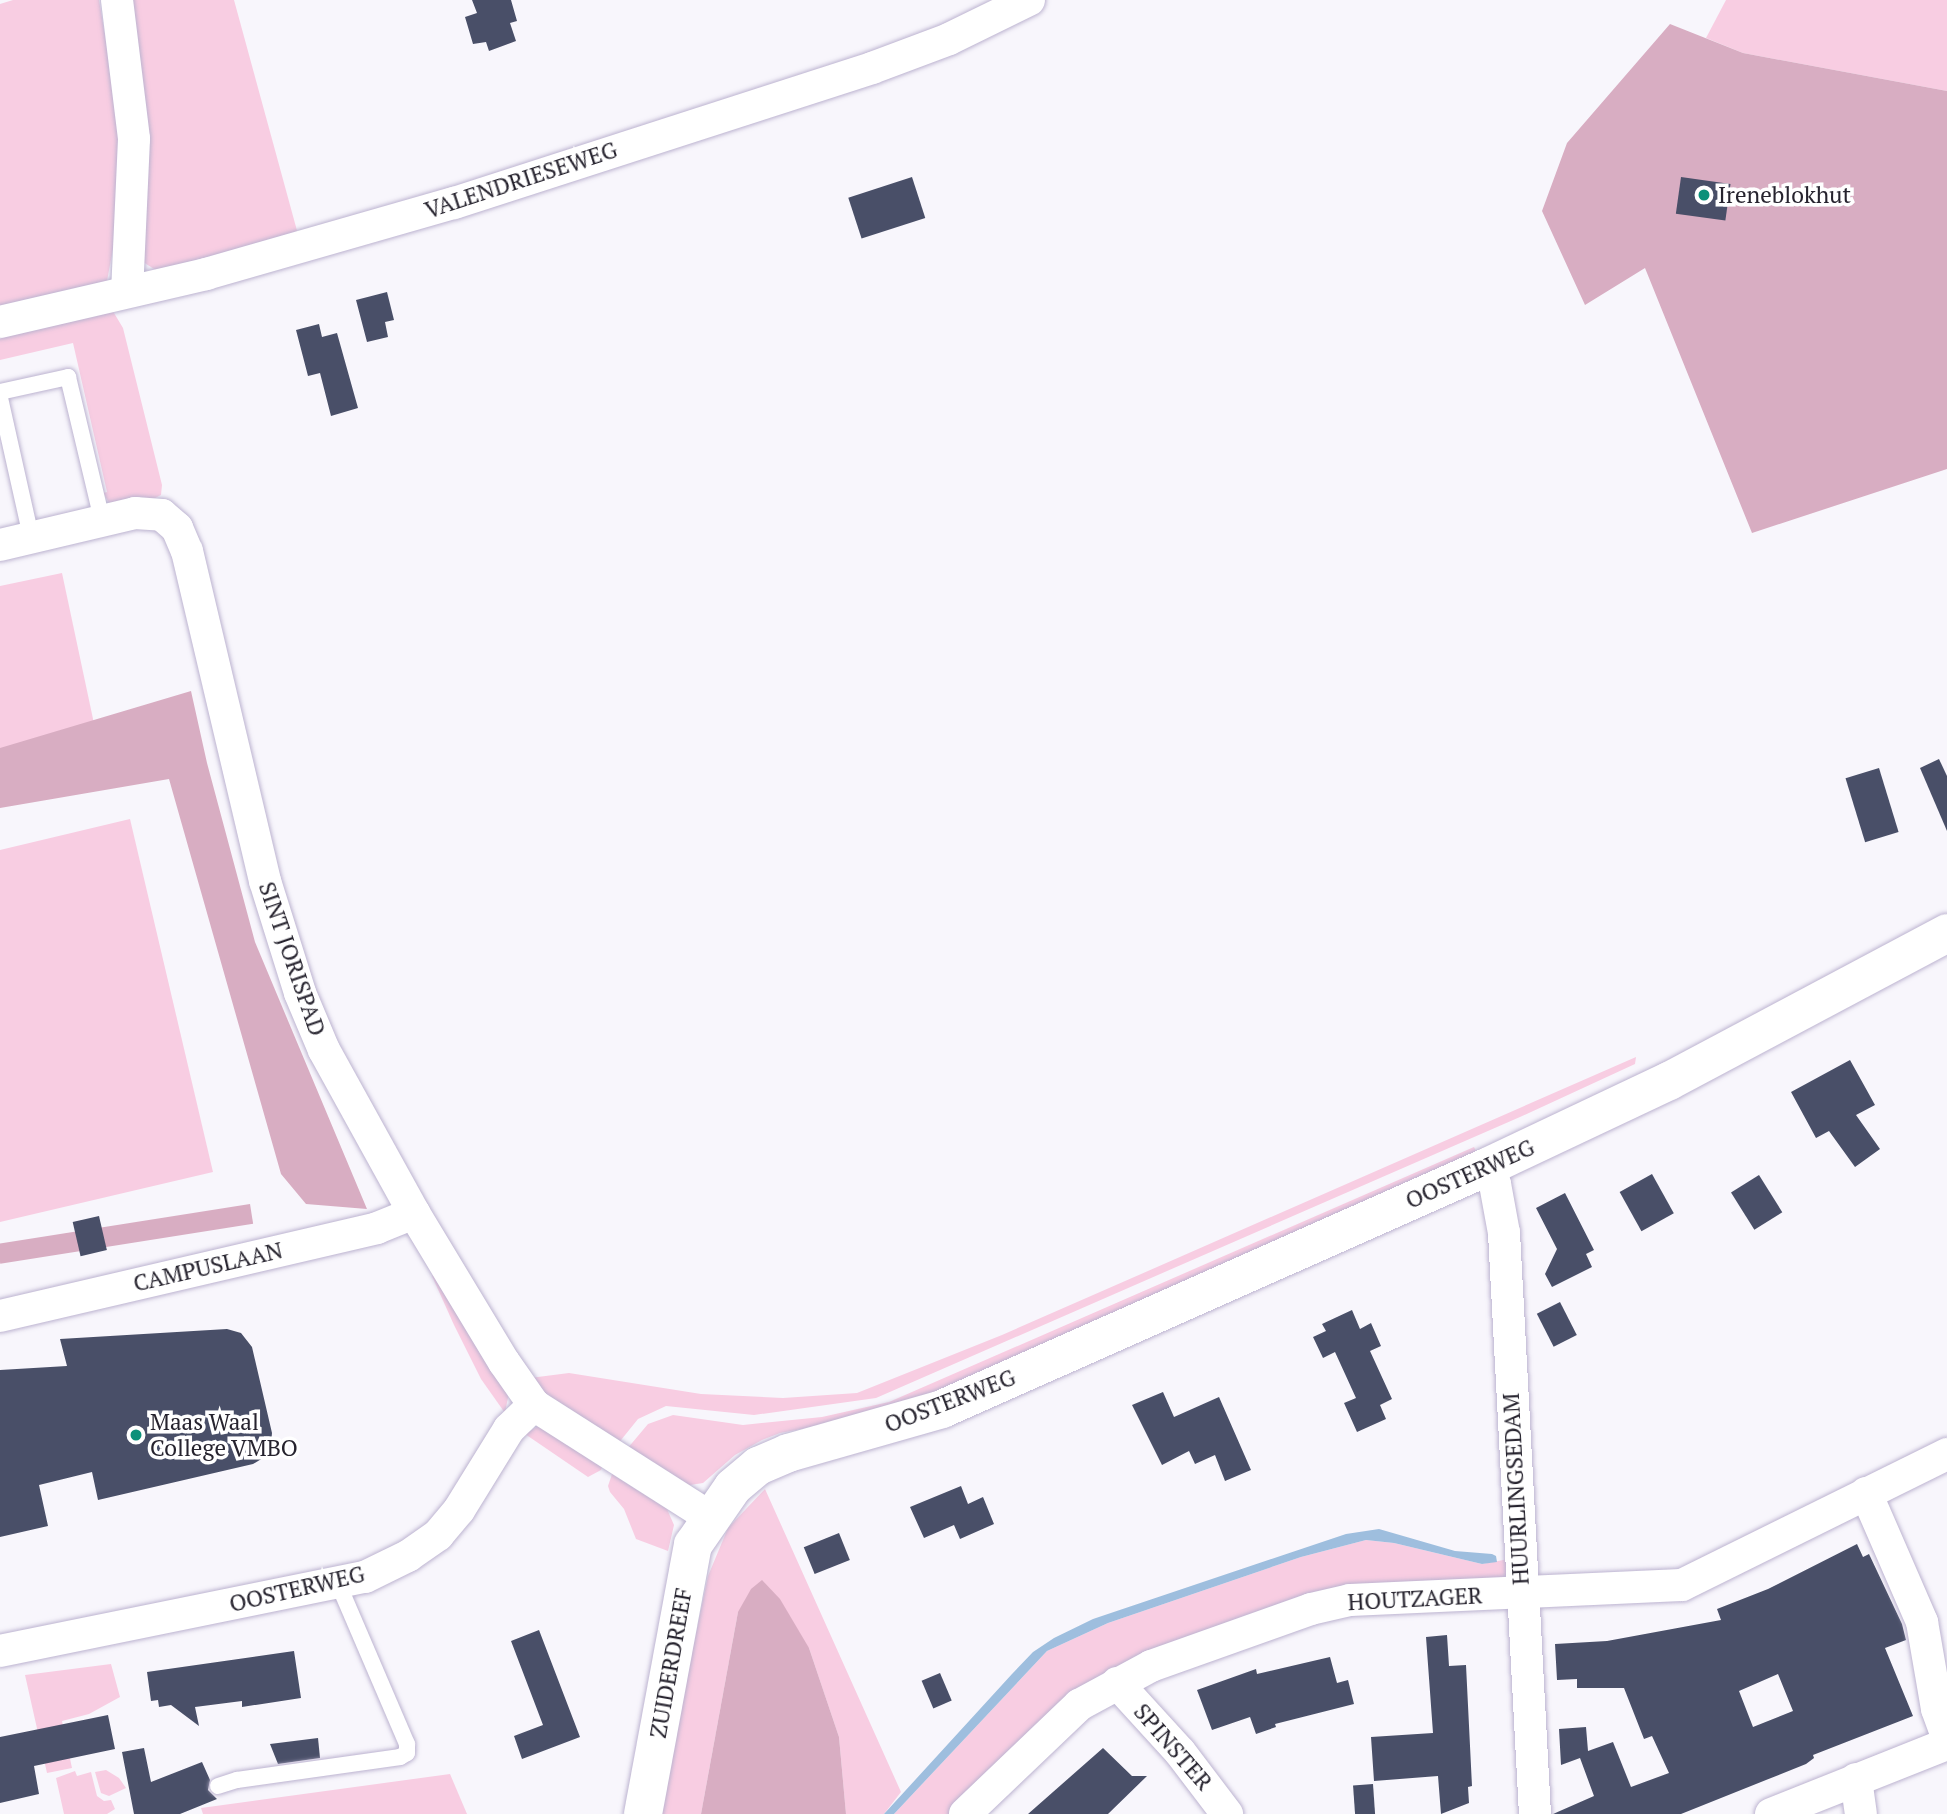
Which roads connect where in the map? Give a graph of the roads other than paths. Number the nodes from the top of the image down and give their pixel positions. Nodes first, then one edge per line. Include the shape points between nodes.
1 (117, 0) edge
2 (1029, 0) edge
3 (127, 291) junction
4 (0, 322) edge
5 (0, 392) edge
6 (0, 398) edge
7 (102, 520) junction
8 (31, 537) junction
9 (0, 545) edge
10 (1947, 933) edge
11 (1487, 1167) junction
12 (414, 1213) junction
13 (0, 1316) edge
14 (534, 1405) junction
15 (1947, 1454) edge
16 (1866, 1493) junction
17 (710, 1517) junction
18 (338, 1583) junction
19 (1521, 1594) junction
20 (0, 1651) edge
21 (1117, 1683) junction
22 (1947, 1736) edge
23 (1947, 1744) edge
24 (1856, 1779) junction
25 (218, 1786) dead end
26 (643, 1814) edge
27 (965, 1814) edge
28 (1227, 1814) edge
29 (1535, 1814) edge
30 (1771, 1814) edge
31 (1861, 1814) edge

1 - 3 street via 134,139
2 - 3 street, VALENDRIESEWEG via 949,39 872,68 519,182 254,262
3 - 4 street, VALENDRIESEWEG
5 - 7 lane via 68,377
6 - 8 lane
7 - 8 street
7 - 12 street, SINT JORISPAD via 135,513 162,515 177,528 187,551 265,881 300,993 324,1050
8 - 9 street
10 - 11 street, OOSTERWEG via 1669,1081
11 - 17 street, OOSTERWEG via 942,1409 788,1453 758,1466 733,1487
11 - 19 street, HUURLINGSEDAM via 1495,1184 1504,1233
12 - 13 street, CAMPUSLAAN via 377,1228
12 - 14 street, SINT JORISPAD
14 - 17 street
14 - 18 street, OOSTERWEG via 509,1429 459,1510 438,1535 365,1577
15 - 16 street, HOUTZAGER
16 - 19 street, HOUTZAGER via 1682,1585
16 - 22 street via 1922,1622 1937,1709
17 - 26 street, ZUIDERDREEF via 693,1545
18 - 20 street, OOSTERWEG
18 - 25 lane via 407,1753
19 - 21 street, HOUTZAGER via 1350,1600 1311,1609
19 - 29 street, HUURLINGSEDAM
21 - 27 street, HOUTZAGER via 1053,1727
21 - 28 street, SPINSTER via 1180,1752
23 - 24 street
24 - 30 street
24 - 31 street

